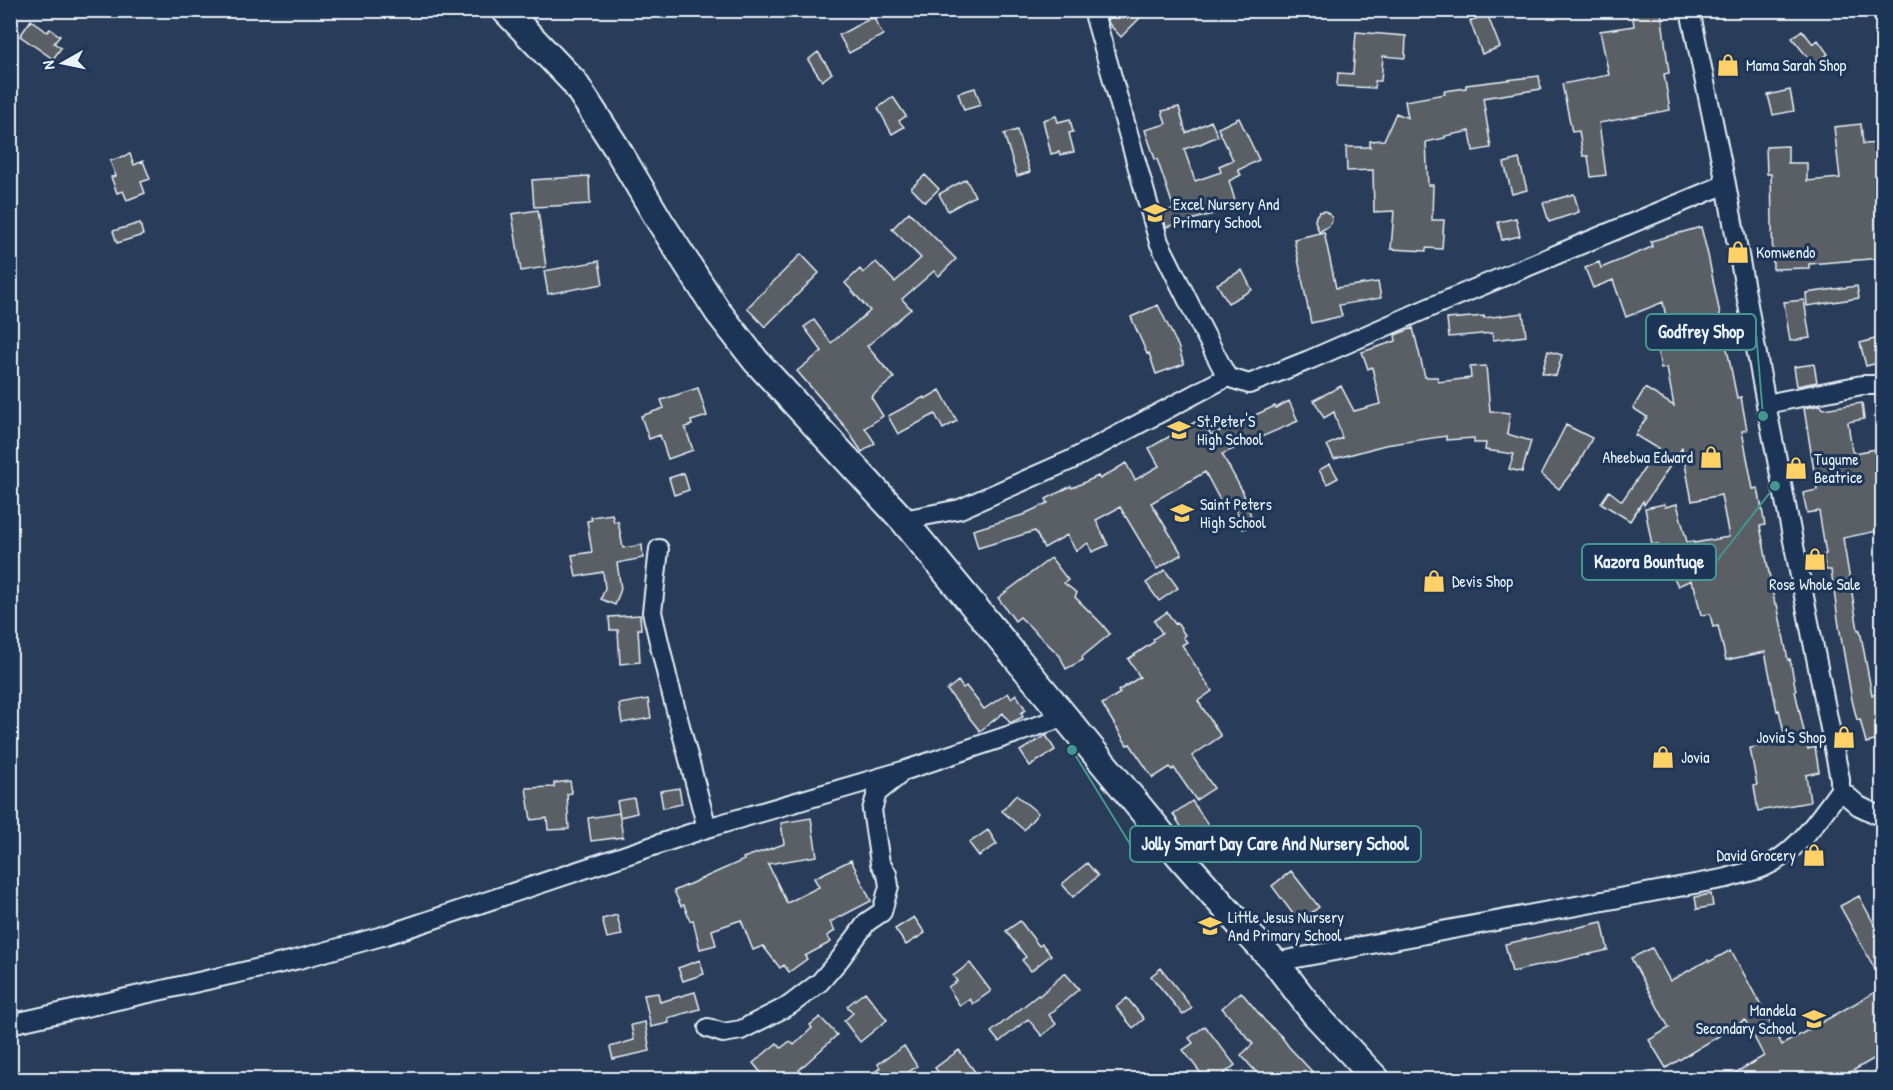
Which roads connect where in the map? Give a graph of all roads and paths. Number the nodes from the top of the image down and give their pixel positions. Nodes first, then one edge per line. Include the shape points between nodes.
1 (505, 10) edge
2 (1093, 10) edge
3 (1690, 10) edge
4 (1726, 184) junction
5 (1227, 377) junction
6 (1882, 387) edge
7 (1766, 404) junction
8 (903, 520) junction
9 (659, 549) dead end
10 (1064, 717) junction
11 (906, 770) junction
12 (1840, 790) junction
13 (1882, 818) edge
14 (707, 828) junction
15 (1275, 962) junction
16 (10, 1024) edge
17 (708, 1028) dead end
18 (1377, 1080) edge

1 - 8 street via 574,82 718,312 756,361
2 - 5 street via 1159,242
3 - 4 street
4 - 5 street via 1250,384
4 - 7 street
5 - 8 street via 1051,469 960,509
6 - 7 street via 1862,385
7 - 12 street
8 - 10 street
9 - 14 street via 652,612
10 - 11 street
10 - 15 street via 1178,854
11 - 14 street
11 - 17 street via 877,793 873,803 872,821 880,863 889,886 882,912 867,922 820,982 790,1005 741,1030 723,1033
12 - 13 street
12 - 15 street via 1787,854 1763,867 1727,878
14 - 16 street via 386,935 299,959
15 - 18 street via 1315,1014

